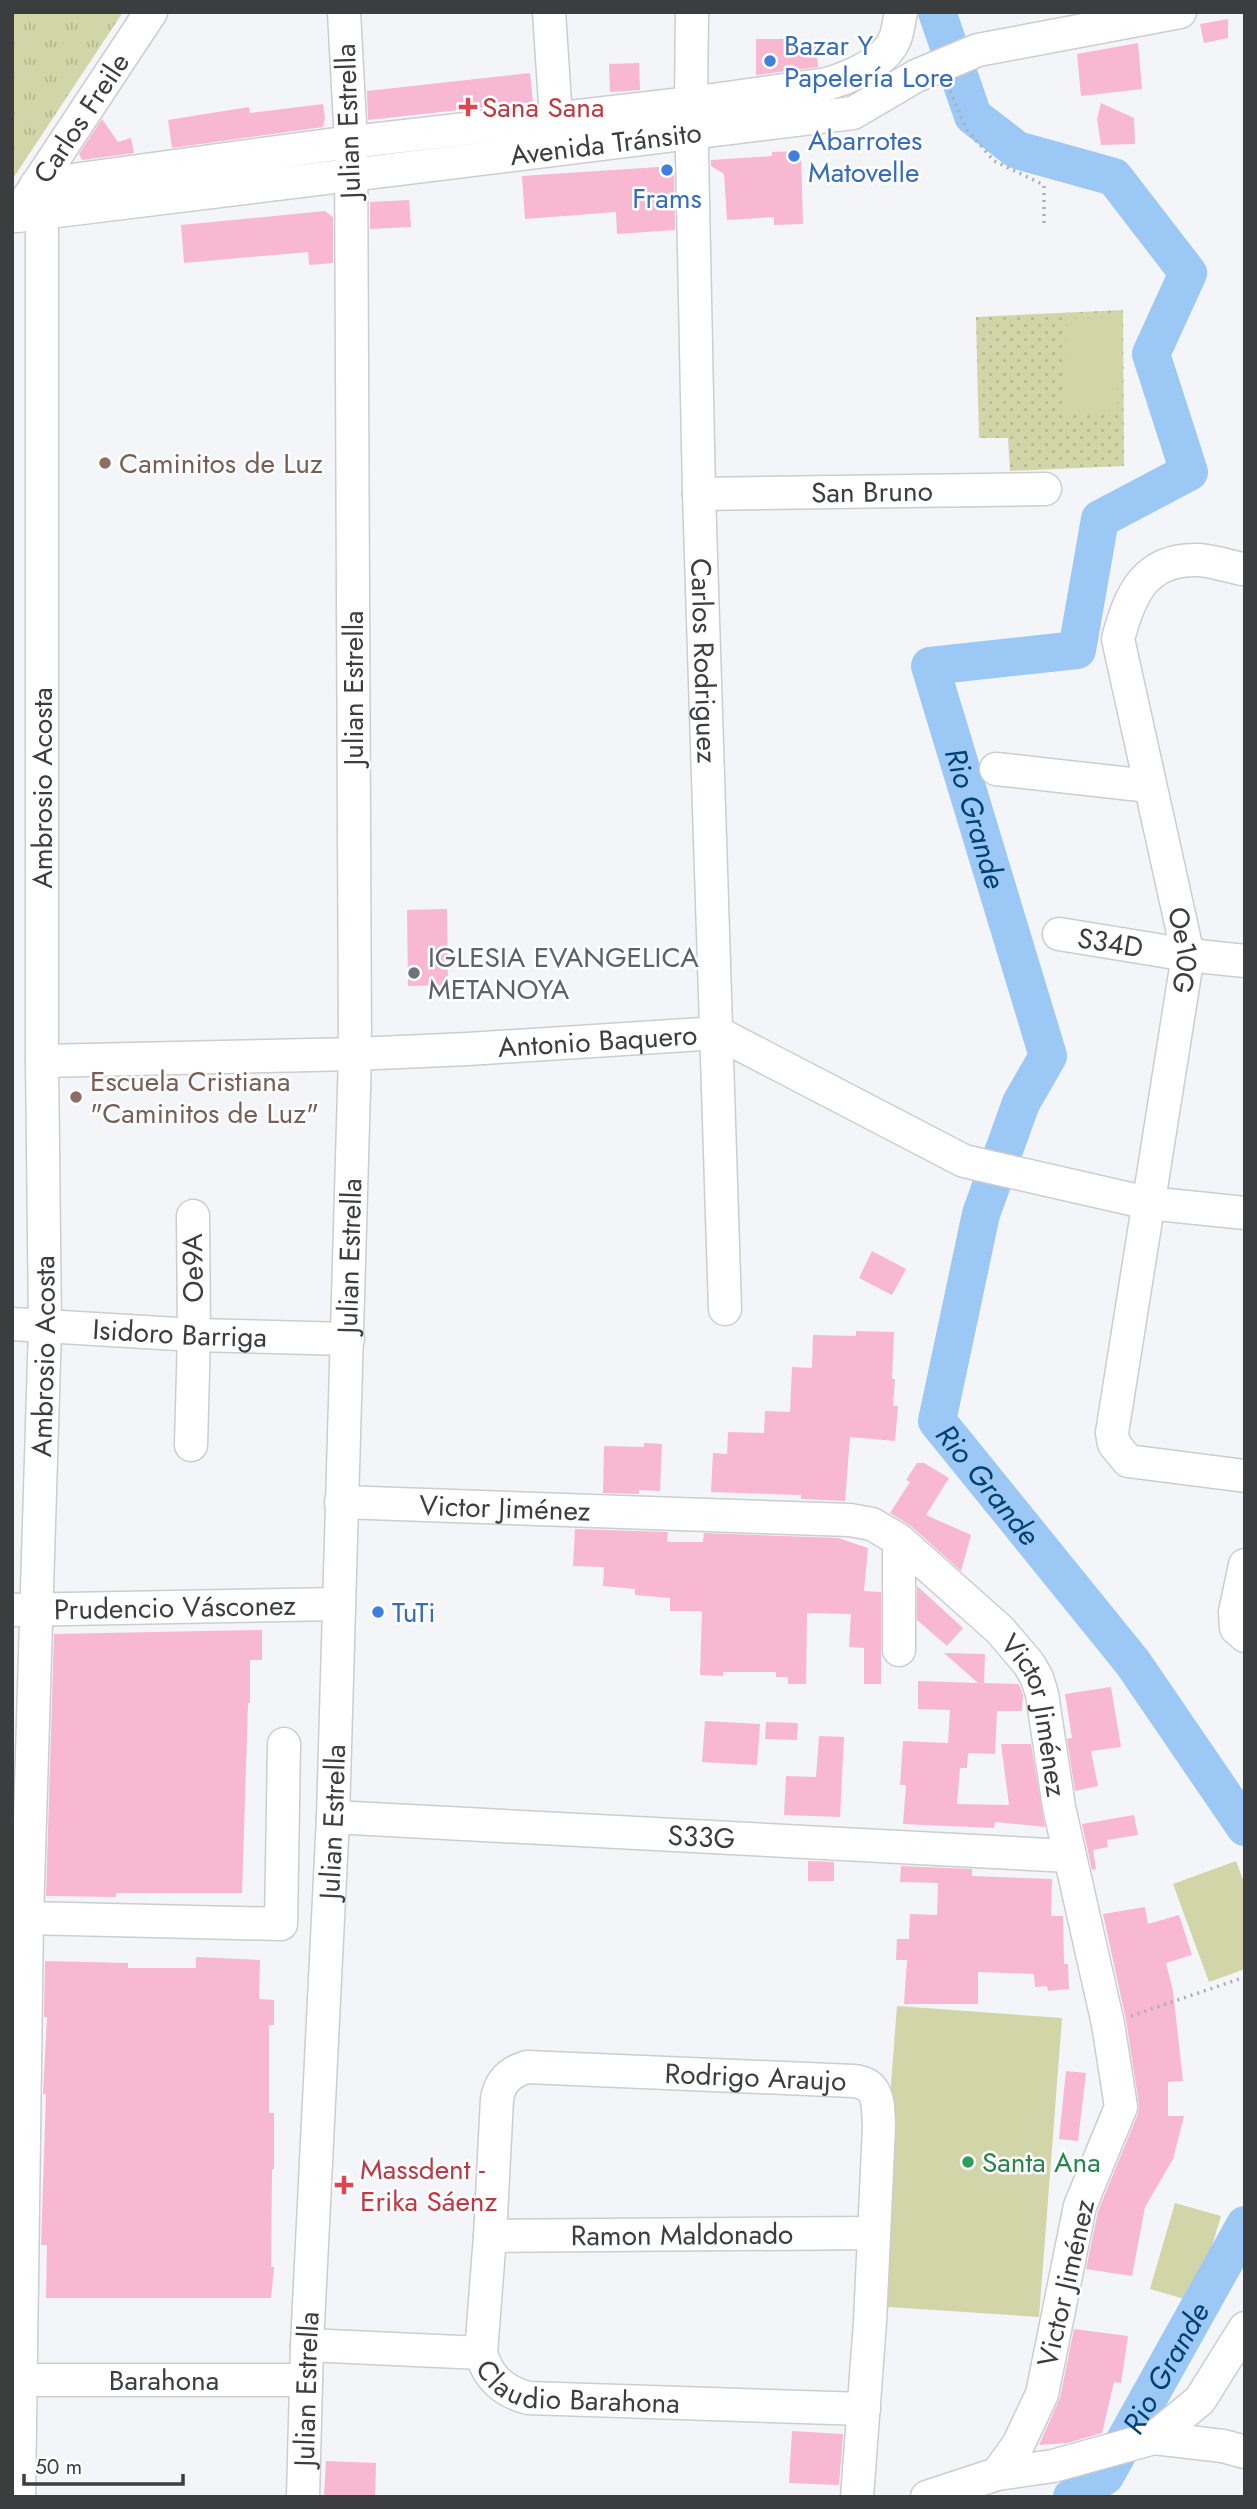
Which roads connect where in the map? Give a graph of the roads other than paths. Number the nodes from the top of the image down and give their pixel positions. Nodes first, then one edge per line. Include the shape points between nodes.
1 (151, 12) edge
2 (344, 12) edge
3 (549, 12) edge
4 (692, 12) edge
5 (901, 12) edge
6 (1180, 12) edge
7 (843, 80) junction
8 (853, 113) junction
9 (556, 118) junction
10 (691, 118) junction
11 (351, 142) junction
12 (351, 174) junction
13 (27, 209) edge
14 (1045, 489) dead end
15 (699, 494) junction
16 (1244, 567) edge
17 (996, 769) dead end
18 (1149, 786) junction
19 (1059, 934) dead end
20 (1188, 955) junction
21 (1245, 961) edge
22 (718, 1033) junction
23 (355, 1054) junction
24 (42, 1061) junction
25 (1148, 1203) junction
26 (1245, 1213) edge
27 (192, 1216) dead end
28 (725, 1309) dead end
29 (12, 1324) edge
30 (45, 1327) junction
31 (194, 1335) junction
32 (348, 1339) junction
33 (191, 1446) dead end
34 (1245, 1476) edge
35 (341, 1502) junction
36 (899, 1540) junction
37 (1245, 1565) edge
38 (338, 1604) junction
39 (25, 1610) edge
40 (1245, 1636) edge
41 (899, 1650) dead end
42 (284, 1744) dead end
43 (333, 1817) junction
44 (1069, 1856) junction
45 (21, 1885) edge
46 (27, 1918) junction
47 (281, 1924) junction
48 (328, 1927) junction
49 (19, 2161) edge
50 (874, 2233) junction
51 (490, 2236) junction
52 (1245, 2328) edge
53 (307, 2345) junction
54 (481, 2353) junction
55 (20, 2380) junction
56 (306, 2380) junction
57 (864, 2409) junction
58 (1154, 2438) junction
59 (1245, 2452) edge
60 (997, 2474) junction
61 (19, 2497) edge
62 (303, 2497) edge
63 (856, 2497) edge
64 (927, 2497) edge

1 - 13 street, Carlos Freile
2 - 11 street, Julian Estrella
3 - 9 street
4 - 10 street, Carlos Rodriguez
5 - 7 street, Avenida Tránsito via 894,42 879,59
6 - 8 street, Avenida Tránsito via 978,50
7 - 8 street
7 - 10 street, Avenida Tránsito
8 - 10 street, Avenida Tránsito
9 - 10 street, Avenida Tránsito
9 - 11 street, Avenida Tránsito
10 - 12 street, Avenida Tránsito
10 - 15 street, Carlos Rodriguez
11 - 12 street, Julian Estrella
11 - 13 street, Avenida Tránsito
12 - 13 street, Avenida Tránsito
12 - 23 street, Julian Estrella
13 - 24 street, Ambrosio Acosta
14 - 15 street, San Bruno
15 - 22 street, Carlos Rodriguez
16 - 18 street, Oe10G via 1178,561 1138,584 1125,611 1118,639
17 - 18 street
18 - 20 street, Oe10G
19 - 20 street, S34D
20 - 21 street, S34D
20 - 25 street, Oe10G
22 - 23 street, Antonio Baquero
22 - 25 street, Antonio Baquero via 964,1161
22 - 28 street, Carlos Rodriguez
23 - 24 street, Antonio Baquero
23 - 32 street, Julian Estrella
24 - 30 street, Ambrosio Acosta
25 - 26 street, Antonio Baquero
25 - 34 street, Oe10G via 1112,1433 1114,1444 1128,1461
27 - 31 street, Oe9A
29 - 30 street, Isidoro Barriga
30 - 31 street, Isidoro Barriga
30 - 39 street, Ambrosio Acosta
31 - 32 street, Isidoro Barriga
31 - 33 street, Oe9A
32 - 35 street, Julian Estrella
35 - 36 street, Victor Jiménez via 850,1520 872,1524
35 - 38 street, Julian Estrella
36 - 41 street
36 - 44 street, Victor Jiménez via 1000,1630 1037,1678
37 - 40 street via 1235,1612 1236,1628
38 - 39 street, Prudencio Vásconez
38 - 43 street, Julian Estrella
39 - 45 street, Ambrosio Acosta
42 - 47 street
43 - 44 street, S33G
43 - 48 street, Julian Estrella
44 - 60 street, Victor Jiménez via 1108,2024 1121,2107 1080,2206 1042,2394 1018,2445
45 - 46 street, Ambrosio Acosta
46 - 47 street
46 - 49 street, Ambrosio Acosta
47 - 48 street
48 - 53 street, Julian Estrella
49 - 55 street, Ambrosio Acosta
50 - 51 street, Ramon Maldonado
50 - 51 street, Rodrigo Araujo via 878,2102 867,2084 527,2067 510,2074 499,2090
50 - 57 street, Rodrigo Araujo
51 - 54 street, Rodrigo Araujo
52 - 58 street via 1200,2400
53 - 54 street, Claudio Barahona
53 - 56 street, Julian Estrella
54 - 57 street, Claudio Barahona via 494,2380 528,2399
55 - 56 street, Barahona
55 - 61 street, Ambrosio Acosta
56 - 62 street, Julian Estrella
57 - 63 street, Rodrigo Araujo
58 - 59 street
58 - 60 street via 1053,2466
60 - 64 street

